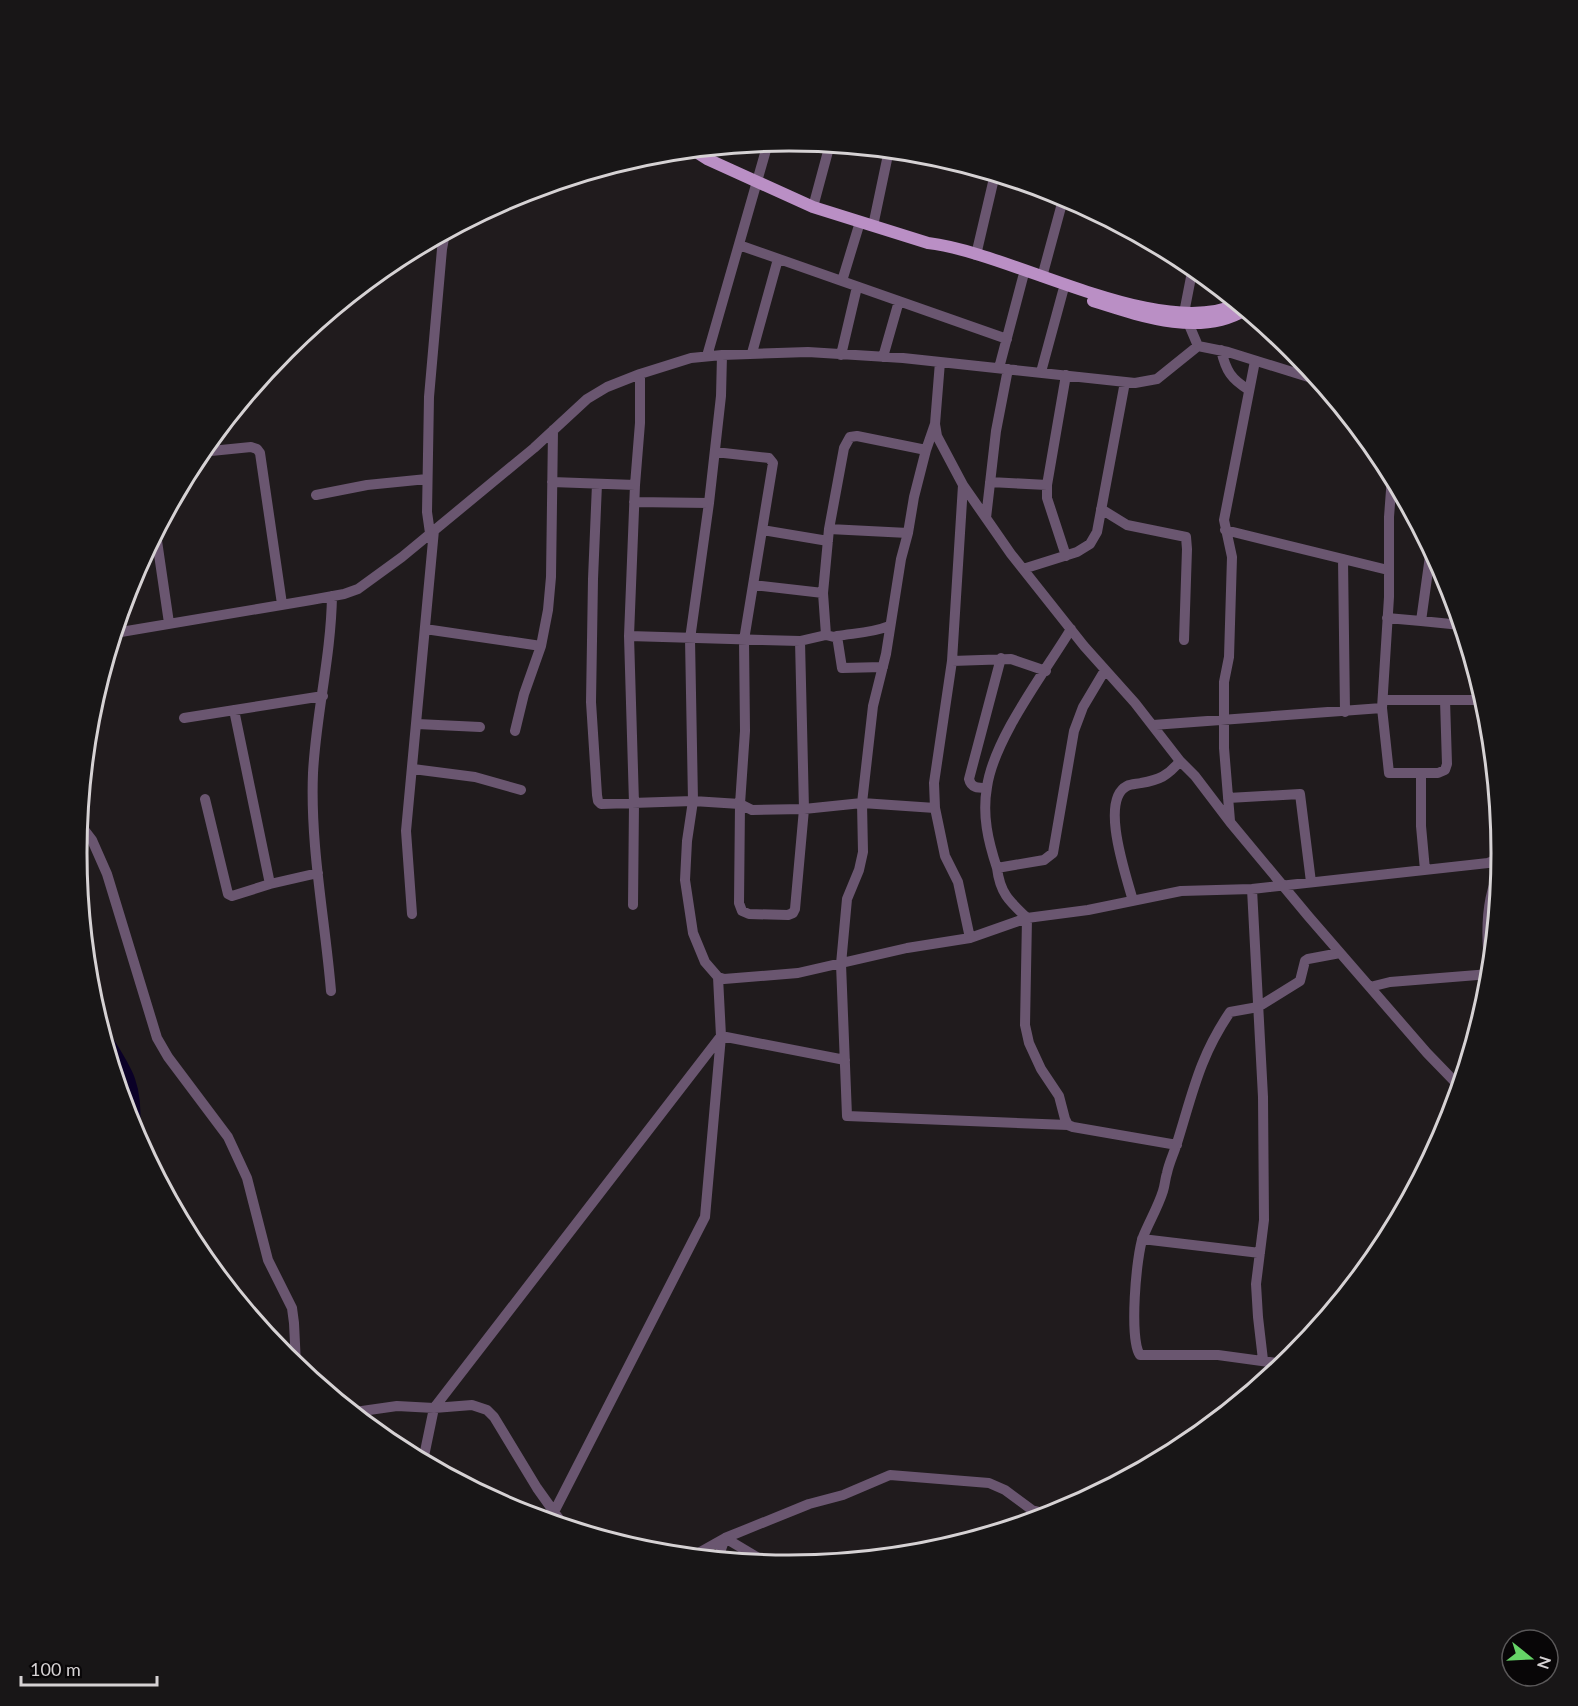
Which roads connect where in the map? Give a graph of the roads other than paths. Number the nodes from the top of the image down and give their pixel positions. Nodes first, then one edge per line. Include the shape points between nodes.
1 (766, 152) edge
2 (828, 153) edge
3 (711, 156) edge
4 (886, 158) edge
5 (993, 182) edge
6 (757, 183) junction
7 (1061, 206) edge
8 (813, 207) junction
9 (860, 222) junction
10 (873, 226) junction
11 (443, 242) edge
12 (928, 243) junction
13 (739, 245) junction
14 (976, 255) junction
15 (778, 259) junction
16 (1023, 277) junction
17 (1042, 277) junction
18 (1191, 278) edge
19 (842, 281) junction
20 (857, 287) junction
21 (1063, 291) junction
22 (899, 301) junction
23 (1230, 307) edge
24 (1238, 313) edge
25 (1186, 318) junction
26 (1007, 339) junction
27 (1197, 346) junction
28 (1221, 350) junction
29 (752, 353) junction
30 (722, 355) junction
31 (841, 355) junction
32 (707, 356) junction
33 (883, 357) junction
34 (1255, 361) junction
35 (940, 362) junction
36 (1004, 369) junction
37 (1041, 372) junction
38 (640, 374) junction
39 (1066, 375) junction
40 (1303, 375) edge
41 (1125, 382) junction
42 (1249, 390) junction
43 (935, 424) junction
44 (553, 430) junction
45 (926, 450) junction
46 (214, 451) edge
47 (715, 452) junction
48 (427, 479) junction
49 (552, 482) junction
50 (990, 482) junction
51 (597, 484) junction
52 (635, 485) junction
53 (963, 485) junction
54 (1047, 485) junction
55 (1391, 492) edge
56 (315, 495) dead end
57 (634, 502) junction
58 (709, 503) junction
59 (1101, 509) junction
60 (986, 518) junction
61 (829, 529) junction
62 (762, 530) junction
63 (1225, 530) junction
64 (432, 531) junction
65 (908, 533) junction
66 (828, 541) junction
67 (158, 546) edge
68 (1066, 556) junction
69 (1343, 559) junction
70 (1429, 564) edge
71 (1023, 569) junction
72 (1388, 570) junction
73 (753, 585) junction
74 (823, 593) junction
75 (332, 596) junction
76 (282, 604) junction
77 (1387, 618) junction
78 (1421, 621) junction
79 (169, 623) junction
80 (1453, 624) edge
81 (889, 626) junction
82 (425, 629) junction
83 (1071, 629) junction
84 (123, 632) edge
85 (832, 635) junction
86 (629, 636) junction
87 (690, 639) junction
88 (744, 640) junction
89 (1184, 640) dead end
90 (800, 641) junction
91 (542, 646) junction
92 (1001, 658) junction
93 (952, 661) junction
94 (883, 667) junction
95 (1105, 670) junction
96 (1046, 671) junction
97 (323, 696) junction
98 (1444, 700) junction
99 (1474, 700) edge
100 (1382, 704) junction
101 (234, 710) junction
102 (1345, 712) junction
103 (184, 718) dead end
104 (1223, 720) junction
105 (417, 724) junction
106 (1153, 725) junction
107 (480, 727) dead end
108 (515, 731) dead end
109 (1180, 761) junction
110 (413, 769) junction
111 (1421, 773) junction
112 (986, 788) junction
113 (521, 790) dead end
114 (1228, 798) junction
115 (205, 799) dead end
116 (693, 801) junction
117 (634, 803) junction
118 (862, 803) junction
119 (740, 804) junction
120 (804, 808) junction
121 (935, 808) junction
122 (1230, 822) junction
123 (88, 834) edge
124 (1491, 862) edge
125 (997, 868) junction
126 (1425, 870) junction
127 (318, 873) junction
128 (1311, 882) junction
129 (270, 884) junction
130 (1282, 885) junction
131 (1252, 889) junction
132 (1133, 901) junction
133 (633, 905) dead end
134 (412, 914) dead end
135 (1027, 918) junction
136 (970, 938) junction
137 (1340, 953) junction
138 (841, 964) junction
139 (1481, 973) edge
140 (718, 977) junction
141 (1370, 987) junction
142 (332, 991) dead end
143 (1258, 1007) junction
144 (721, 1036) junction
145 (845, 1060) junction
146 (1454, 1080) edge
147 (1068, 1125) junction
148 (1177, 1145) junction
149 (1142, 1239) junction
150 (1260, 1253) junction
151 (295, 1351) edge
152 (1263, 1360) junction
153 (1272, 1362) edge
154 (434, 1408) junction
155 (363, 1411) edge
156 (425, 1453) edge
157 (1035, 1511) edge
158 (554, 1512) junction
159 (557, 1516) edge
160 (725, 1538) junction
161 (704, 1550) edge
162 (720, 1551) edge
163 (750, 1553) edge

1 - 6 street
2 - 8 street
3 - 6 main road
4 - 10 street
5 - 14 street
6 - 8 main road
6 - 13 street
7 - 17 street
8 - 9 main road
9 - 10 main road
9 - 19 street
10 - 12 main road
11 - 48 street via 429,397
12 - 14 main road
12 - 16 main road via 942,252
13 - 15 street
13 - 32 street
14 - 17 main road
15 - 19 street
15 - 29 street
16 - 21 main road
16 - 26 street
17 - 25 main road
18 - 25 street
19 - 20 street
20 - 22 street
20 - 31 street
21 - 25 main road via 1127,312 1172,321
21 - 37 street
22 - 26 street
22 - 33 street
23 - 25 main road
24 - 25 main road via 1224,320
25 - 27 street
26 - 36 street
27 - 28 street
27 - 41 street via 1157,379
28 - 34 street
28 - 42 street via 1226,369
29 - 30 street
29 - 31 street via 798,351
30 - 32 street
30 - 47 street
31 - 33 street
32 - 38 street
33 - 35 street
34 - 40 street
34 - 42 street
35 - 36 street
35 - 43 street
36 - 37 street
36 - 50 street
37 - 39 street
38 - 44 street via 587,399
38 - 52 street
39 - 41 street
39 - 54 street
41 - 59 street
42 - 63 street
43 - 45 street
43 - 53 street via 944,453
44 - 49 street
44 - 64 street
45 - 61 street via 850,437 844,448
45 - 65 street
46 - 76 street via 251,447 260,453
47 - 58 street
47 - 62 street via 772,459
48 - 56 street
48 - 64 street via 427,512
49 - 51 street
49 - 91 street via 551,578
50 - 54 street
50 - 60 street
51 - 52 street
51 - 117 street via 591,702 597,795 601,804
52 - 57 street
53 - 60 street
53 - 93 street
54 - 68 street via 1047,498
55 - 72 street
57 - 58 street
57 - 86 street
58 - 87 street
59 - 68 street via 1097,532 1090,544
59 - 89 street via 1127,525 1186,537
60 - 71 street
61 - 65 street
61 - 66 street
62 - 66 street
62 - 73 street
63 - 69 street
63 - 104 street via 1232,557
64 - 75 street via 358,589
64 - 82 street
65 - 81 street
66 - 74 street
67 - 79 street
68 - 71 street
69 - 72 street
69 - 102 street
70 - 78 street
71 - 83 street
72 - 77 street
73 - 74 street
73 - 88 street
74 - 85 street
75 - 76 street
75 - 97 street
76 - 79 street
77 - 78 street
77 - 100 street
78 - 80 street
79 - 84 street
81 - 85 street via 874,632
81 - 94 street
82 - 91 street
82 - 105 street
83 - 95 street
83 - 96 street
85 - 90 street
85 - 94 street via 842,668
86 - 87 street
86 - 117 street
87 - 88 street
87 - 116 street
88 - 90 street
88 - 119 street via 745,731
90 - 120 street
91 - 108 street
92 - 93 street
92 - 96 street
92 - 112 street via 969,778 974,788
93 - 121 street via 934,783
94 - 118 street via 873,706
95 - 106 street
95 - 125 street via 1074,731 1053,853 1044,860
96 - 112 street via 1002,743
97 - 101 street
97 - 127 street via 313,773
98 - 99 street
98 - 100 street
98 - 111 street via 1447,764 1438,773
100 - 102 street
100 - 111 street via 1389,773
101 - 103 street
101 - 129 street
102 - 104 street
104 - 106 street
104 - 114 street
105 - 107 street
105 - 110 street
106 - 109 street
109 - 122 street
109 - 132 street via 1162,779 1127,786 1119,794 1115,829
110 - 113 street via 476,777
110 - 134 street via 406,831
111 - 126 street
112 - 125 street via 987,838
114 - 122 street
114 - 128 street via 1300,794
115 - 129 street via 228,894
116 - 117 street
116 - 119 street
116 - 140 street via 685,880 693,933 705,962
117 - 133 street
118 - 120 street
118 - 121 street
118 - 138 street via 863,852 847,898
119 - 120 street via 752,810
119 - 120 street via 738,903 749,914 793,913
121 - 136 street
122 - 130 street
123 - 151 street via 107,874 157,1038 228,1137 247,1178 268,1260 292,1308
124 - 126 street
125 - 135 street via 999,886
126 - 128 street
127 - 129 street
127 - 142 street
128 - 130 street
130 - 131 street
130 - 137 street
131 - 132 street via 1181,891
131 - 143 street
132 - 135 street
135 - 136 street
135 - 147 street via 1025,1025 1029,1043 1059,1096
136 - 138 street
137 - 141 street
137 - 143 street via 1308,959 1300,981
138 - 140 street via 798,974
138 - 145 street
139 - 141 street
140 - 144 street
141 - 146 street
143 - 148 street via 1230,1012 1216,1033 1197,1074
143 - 150 street via 1263,1097 1264,1220
144 - 145 street
144 - 154 street
144 - 158 street via 705,1217
145 - 147 street via 847,1116
147 - 148 street
148 - 149 street via 1164,1190
149 - 150 street
149 - 152 street via 1134,1300 1140,1354
150 - 152 street via 1257,1317
152 - 153 street
154 - 155 street via 397,1406
154 - 156 street
154 - 158 street via 472,1406 487,1410
157 - 160 street via 989,1483 890,1474
158 - 159 street
160 - 161 street
160 - 162 street
160 - 163 street

